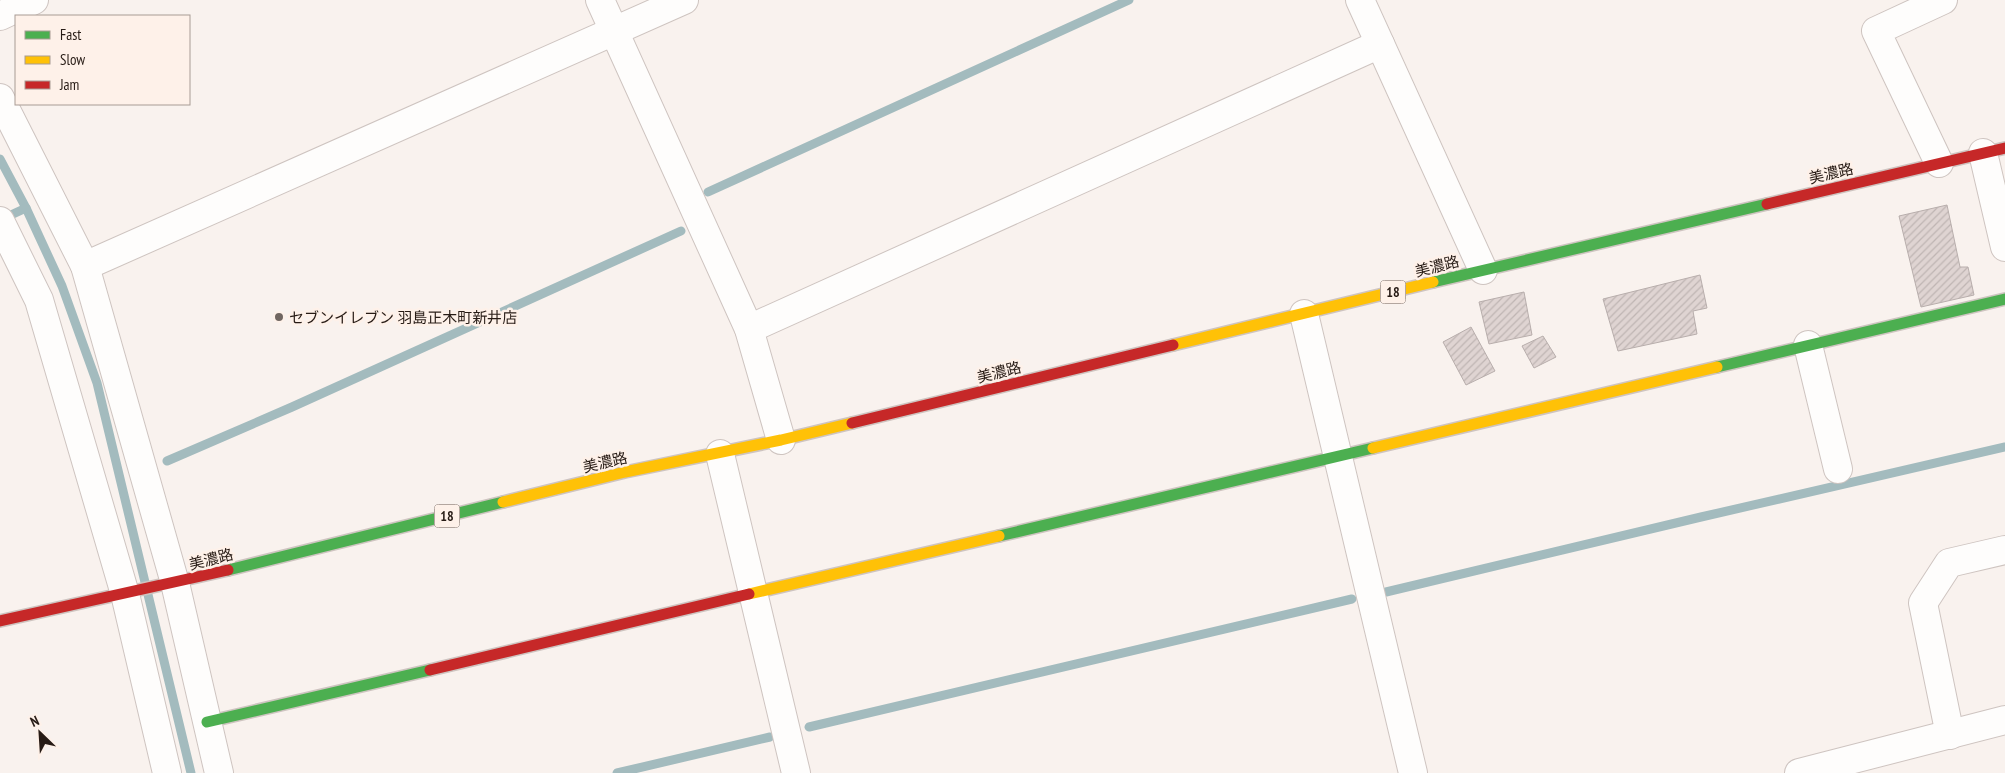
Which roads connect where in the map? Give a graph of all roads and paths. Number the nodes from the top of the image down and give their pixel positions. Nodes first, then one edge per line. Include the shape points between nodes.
1 (34, 0) edge
2 (600, 0) edge
3 (684, 0) edge
4 (1943, 0) edge
5 (1368, 2) edge
6 (0, 16) edge
7 (614, 32) junction
8 (1380, 44) junction
9 (0, 98) edge
10 (1994, 150) edge
11 (1939, 163) junction
12 (0, 221) edge
13 (2005, 247) edge
14 (85, 266) junction
15 (1483, 270) junction
16 (2005, 300) edge
17 (1304, 314) junction
18 (748, 329) junction
19 (1808, 346) junction
20 (781, 440) junction
21 (720, 454) junction
22 (1339, 456) junction
23 (1838, 469) dead end
24 (2005, 550) edge
25 (168, 585) junction
26 (128, 594) junction
27 (754, 594) junction
28 (0, 621) edge
29 (2005, 720) edge
30 (207, 722) junction
31 (1950, 734) junction
32 (167, 773) edge
33 (219, 773) edge
34 (796, 773) edge
35 (1413, 773) edge
36 (1799, 773) edge

1 - 6 street
2 - 7 street
3 - 7 street
4 - 11 street via 1876,31
5 - 8 street
7 - 14 street
7 - 18 street
8 - 15 street
8 - 18 street
9 - 14 street
10 - 11 main road, 美濃路 / 18
10 - 13 street
11 - 15 main road, 美濃路 / 18
12 - 26 street via 39,300
14 - 25 street
15 - 17 main road, 美濃路 / 18
16 - 19 main road
17 - 20 main road, 美濃路 / 18
17 - 22 street
18 - 20 street
19 - 22 main road
19 - 23 street
20 - 21 main road, 美濃路 / 18
21 - 25 main road, 美濃路 / 18 via 625,472
21 - 27 street
22 - 27 main road
22 - 35 street
24 - 31 street via 1949,563 1923,603
25 - 26 main road, 美濃路 / 18
25 - 30 street
26 - 28 main road, 美濃路 / 18
26 - 32 street
27 - 30 main road
27 - 34 street
29 - 31 street
30 - 33 street
31 - 36 street

